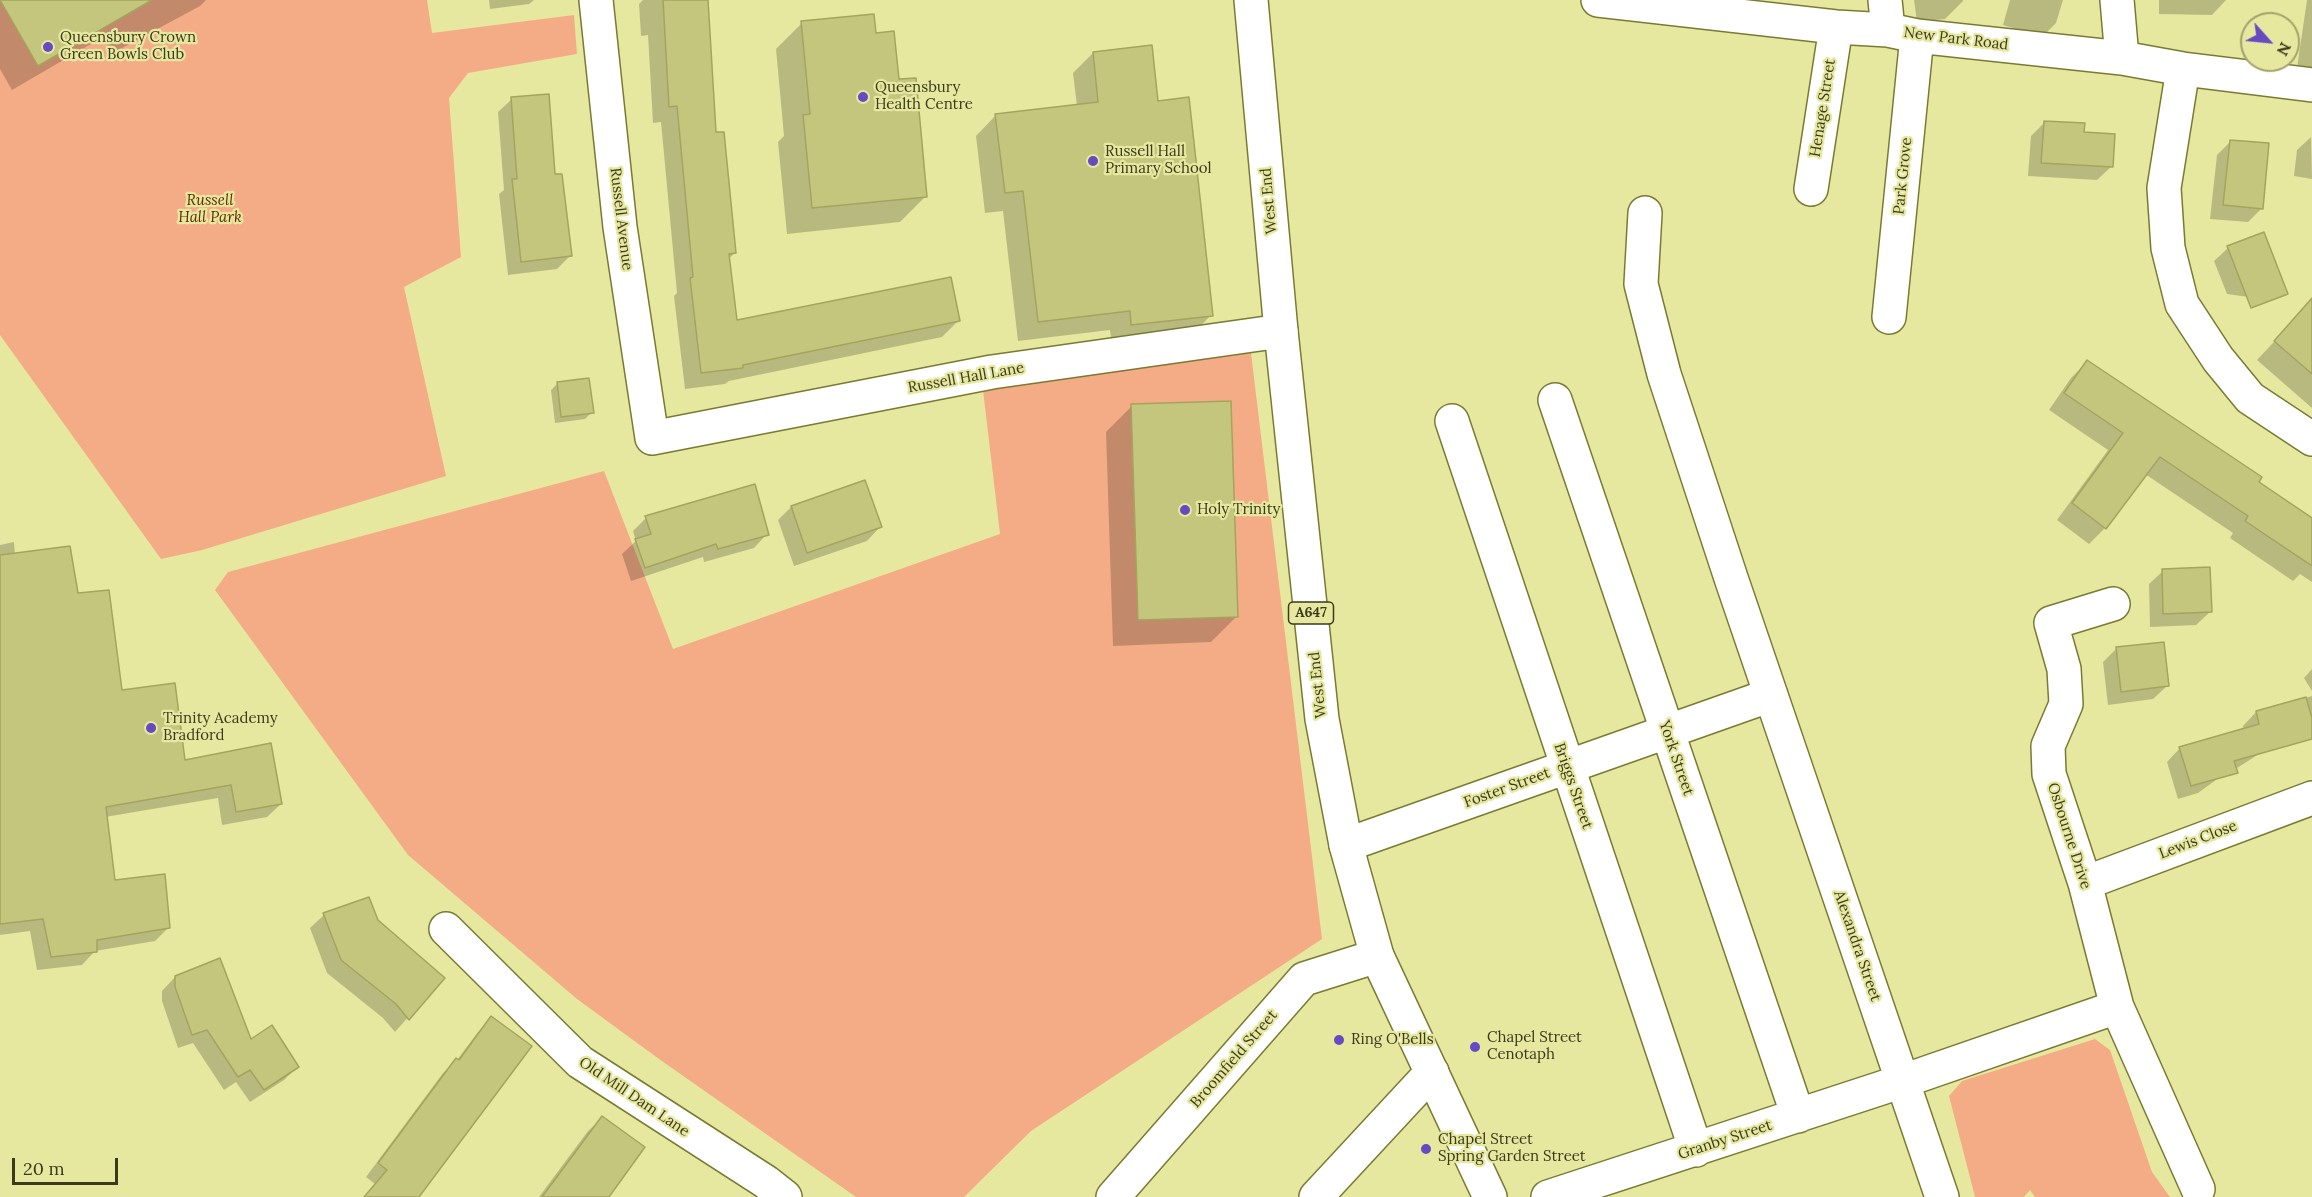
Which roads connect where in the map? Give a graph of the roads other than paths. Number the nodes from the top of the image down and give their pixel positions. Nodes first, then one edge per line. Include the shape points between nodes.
1 (596, 0) edge
2 (1251, 0) edge
3 (1598, 0) edge
4 (2117, 0) edge
5 (1897, 22) edge
6 (1836, 27) junction
7 (2122, 58) junction
8 (2183, 69) junction
9 (2312, 85) edge
10 (1811, 189) dead end
11 (1645, 213) dead end
12 (1890, 316) dead end
13 (1281, 331) junction
14 (1555, 400) dead end
15 (1452, 421) dead end
16 (652, 438) joint
17 (2312, 439) edge
18 (2113, 604) dead end
19 (1771, 695) junction
20 (1667, 732) junction
21 (1567, 767) junction
22 (2312, 798) edge
23 (1346, 845) junction
24 (2085, 883) junction
25 (446, 929) dead end
26 (1377, 956) junction
27 (2117, 1007) junction
28 (1432, 1072) junction
29 (1903, 1082) junction
30 (1798, 1116) junction
31 (1696, 1150) junction
32 (2198, 1189) dead end
33 (1485, 1194) edge
34 (785, 1197) edge
35 (1113, 1197) edge
36 (1316, 1197) edge
37 (1548, 1197) edge
38 (1942, 1197) edge

1 - 16 street, Russell Avenue via 620,226
2 - 13 street, West End / A647
3 - 6 street, New Park Road
4 - 7 street
5 - 6 street, New Park Road
5 - 7 street, New Park Road
5 - 12 street, Park Grove
6 - 10 street, Henage Street
7 - 8 street, New Park Road
8 - 9 street, New Park Road
8 - 17 street via 2164,188 2168,248 2182,304 2250,398
11 - 19 street, Alexandra Street via 1641,284 1664,374
13 - 16 street, Russell Hall Lane via 992,372
13 - 23 street, West End / A647 via 1322,719
14 - 20 street, York Street
15 - 21 street, Briggs Street
18 - 24 street, Osbourne Drive via 2051,623 2064,669 2066,704 2048,746 2049,774
19 - 20 street, Foster Street
19 - 29 street, Alexandra Street
20 - 21 street, Foster Street
20 - 30 street, York Street
21 - 23 street, Foster Street
21 - 31 street, Briggs Street
22 - 24 street, Lewis Close
23 - 26 street, West End / A647
24 - 27 street, Osbourne Drive
25 - 34 street, Old Mill Dam Lane via 580,1062
26 - 28 street, West End / A647
26 - 35 street, Broomfield Street via 1304,980
27 - 29 street
27 - 32 street, Osbourne Drive
28 - 33 street, West End / A647
28 - 36 street
29 - 30 street, Granby Street
29 - 38 street, Alexandra Street
30 - 31 street, Granby Street
31 - 37 street, Granby Street

